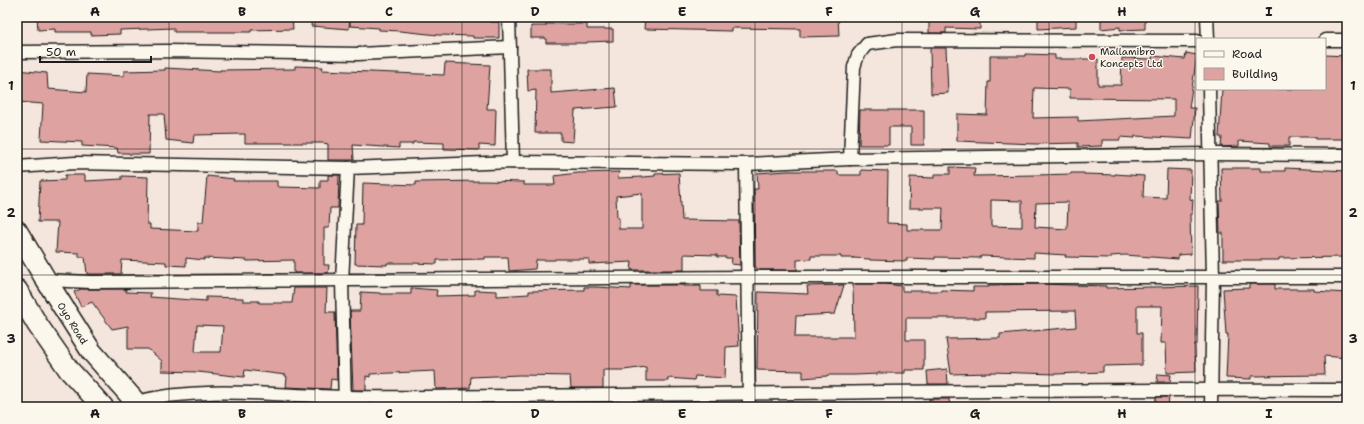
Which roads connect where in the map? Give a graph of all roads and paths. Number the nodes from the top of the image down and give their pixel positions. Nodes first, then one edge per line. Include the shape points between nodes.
1 (509, 17) edge
2 (1207, 17) edge
3 (1208, 38) edge
4 (1326, 40) edge
5 (1347, 40) edge
6 (1196, 41) edge
7 (510, 47) junction
8 (17, 52) edge
9 (1209, 90) edge
10 (1211, 154) junction
11 (1347, 155) edge
12 (850, 159) junction
13 (513, 162) junction
14 (746, 164) junction
15 (17, 167) edge
16 (348, 168) junction
17 (17, 231) edge
18 (748, 277) junction
19 (1347, 277) edge
20 (1213, 278) junction
21 (46, 280) junction
22 (342, 280) junction
23 (17, 290) edge
24 (1211, 389) junction
25 (1347, 390) edge
26 (749, 395) junction
27 (345, 402) edge
28 (137, 404) edge
29 (103, 407) edge
30 (749, 407) edge
31 (1211, 407) edge

1 - 7 street
2 - 3 street
4 - 5 street
6 - 12 street via 897,40 867,44 858,55 854,67
7 - 8 street via 358,54
7 - 13 street
9 - 10 street
10 - 11 street
10 - 12 street
10 - 20 street
12 - 14 street
13 - 14 street
13 - 16 street
14 - 18 street
15 - 16 street via 75,163
16 - 22 street
17 - 21 main road, Oyo Road
18 - 20 street
18 - 22 street
18 - 26 street
19 - 20 street
20 - 24 street
21 - 22 street
21 - 28 main road, Oyo Road via 91,351
22 - 27 street
23 - 29 main road via 69,370
24 - 25 street
24 - 26 street
24 - 31 street
26 - 27 street
26 - 30 street
27 - 28 street via 265,392 187,393 160,396

